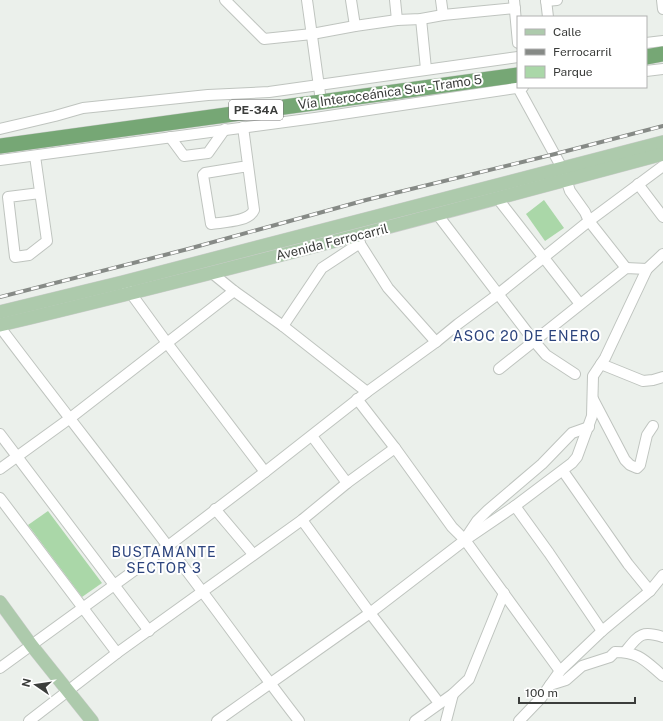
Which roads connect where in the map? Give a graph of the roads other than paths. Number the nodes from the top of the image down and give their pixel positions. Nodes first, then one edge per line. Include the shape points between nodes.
1 (225, 0) edge
2 (306, 0) edge
3 (351, 0) edge
4 (395, 0) edge
5 (441, 0) edge
6 (546, 0) edge
7 (557, 0) edge
8 (662, 0) edge
9 (514, 4) edge
10 (486, 5) edge
11 (663, 8) edge
12 (443, 15) junction
13 (548, 16) edge
14 (421, 19) junction
15 (398, 20) junction
16 (355, 26) junction
17 (517, 33) edge
18 (312, 34) junction
19 (663, 41) edge
20 (647, 43) edge
21 (663, 54) edge
22 (517, 57) edge
23 (647, 57) edge
24 (426, 69) junction
25 (663, 69) edge
26 (647, 71) edge
27 (517, 81) edge
28 (517, 81) edge
29 (318, 84) junction
30 (521, 88) edge
31 (321, 101) junction
32 (243, 127) junction
33 (0, 129) edge
34 (224, 129) junction
35 (170, 138) junction
36 (663, 142) edge
37 (0, 146) edge
38 (663, 154) edge
39 (35, 156) junction
40 (0, 160) edge
41 (248, 166) junction
42 (663, 166) edge
43 (564, 174) junction
44 (638, 184) junction
45 (40, 193) junction
46 (498, 199) junction
47 (437, 214) junction
48 (663, 218) edge
49 (589, 221) junction
50 (357, 240) junction
51 (663, 254) edge
52 (544, 257) junction
53 (626, 268) junction
54 (647, 269) junction
55 (212, 273) junction
56 (123, 282) junction
57 (234, 291) junction
58 (131, 294) junction
59 (497, 295) junction
60 (580, 304) junction
61 (0, 312) edge
62 (0, 326) edge
63 (283, 326) junction
64 (534, 341) junction
65 (436, 342) junction
66 (167, 344) junction
67 (601, 364) junction
68 (500, 369) dead end
69 (575, 374) dead end
70 (663, 378) edge
71 (367, 392) junction
72 (593, 398) junction
73 (358, 399) junction
74 (69, 419) junction
75 (653, 426) dead end
76 (589, 427) junction
77 (0, 434) edge
78 (312, 436) junction
79 (395, 448) junction
80 (17, 457) junction
81 (0, 469) edge
82 (562, 471) junction
83 (266, 472) junction
84 (347, 483) junction
85 (0, 498) edge
86 (515, 506) junction
87 (215, 509) junction
88 (302, 520) junction
89 (465, 540) junction
90 (168, 546) junction
91 (253, 554) junction
92 (663, 575) edge
93 (114, 585) junction
94 (650, 591) junction
95 (203, 592) junction
96 (504, 593) junction
97 (0, 602) edge
98 (83, 607) junction
99 (370, 613) junction
100 (0, 616) edge
101 (149, 631) junction
102 (602, 631) junction
103 (663, 637) edge
104 (29, 648) junction
105 (625, 652) junction
106 (117, 653) junction
107 (0, 668) edge
108 (560, 671) junction
109 (663, 676) edge
110 (270, 684) junction
111 (550, 685) junction
112 (65, 693) junction
113 (453, 694) junction
114 (439, 703) junction
115 (29, 721) edge
116 (82, 721) edge
117 (92, 721) edge
118 (218, 721) edge
119 (299, 721) edge
120 (415, 721) edge
121 (446, 721) edge
122 (519, 721) edge

1 - 18 street via 264,39
2 - 18 street
3 - 16 street
4 - 15 street
5 - 12 street
6 - 7 street
6 - 13 street
8 - 11 street
9 - 10 street
9 - 17 street
10 - 12 street
12 - 14 street
14 - 15 street
14 - 24 street
15 - 16 street
16 - 18 street
18 - 29 street
19 - 20 street
21 - 23 highway
22 - 24 street
24 - 29 street
25 - 26 street
27 - 31 highway, Vía Interoceánica Sur - Tramo 5 / PE-34A
28 - 32 street via 315,118
29 - 31 street
29 - 33 street via 269,92 208,95 83,108
30 - 43 street
31 - 37 highway, Vía Interoceánica Sur - Tramo 5 / PE-34A
32 - 34 street
32 - 41 street
34 - 35 street
34 - 35 street via 208,153 184,156
35 - 39 street
36 - 43 main road, Avenida Ferrocarril
38 - 43 main road, Avenida Ferrocarril
39 - 40 street
39 - 45 street
41 - 41 street via 254,210 252,214 246,218 211,224 203,175
42 - 44 street
43 - 46 main road, Avenida Ferrocarril
43 - 49 street via 570,191
43 - 56 main road, Avenida Ferrocarril via 469,193
44 - 48 street
44 - 49 street
45 - 45 street via 47,241 29,255 15,258 8,197
46 - 47 main road, Avenida Ferrocarril
46 - 52 street
47 - 50 main road, Avenida Ferrocarril
47 - 59 street
49 - 52 street
49 - 53 street
50 - 55 main road, Avenida Ferrocarril
50 - 63 street via 322,268
50 - 65 street via 388,288
51 - 54 street
52 - 59 street
52 - 60 street
53 - 54 street
53 - 60 street
54 - 67 street
55 - 57 street
55 - 58 main road, Avenida Ferrocarril
56 - 58 street
56 - 61 main road, Avenida Ferrocarril
57 - 63 street
57 - 66 street
58 - 62 main road, Avenida Ferrocarril
58 - 66 street
59 - 64 street
59 - 65 street
60 - 64 street
62 - 74 street
63 - 71 street
64 - 68 street
64 - 69 street via 546,355
65 - 71 street
66 - 74 street
66 - 83 street
67 - 70 street via 643,381
67 - 72 street via 593,376
71 - 73 street
72 - 75 street via 625,460 634,468 640,465 647,435
72 - 76 street
73 - 78 street
73 - 79 street
74 - 80 street
74 - 90 street
76 - 82 street via 577,457
76 - 89 street via 572,433 542,464 488,510 477,521
77 - 80 street
78 - 83 street
78 - 84 street
79 - 84 street
79 - 89 street via 452,527
80 - 81 street
80 - 93 street
82 - 86 street
82 - 94 street
83 - 87 street
84 - 88 street
85 - 98 street
86 - 89 street
86 - 102 street
87 - 90 street
87 - 91 street
88 - 91 street
88 - 99 street
89 - 96 street
89 - 99 street
90 - 93 street
90 - 95 street
91 - 95 street
92 - 94 street
93 - 98 street
93 - 101 street
94 - 102 street
95 - 101 street
95 - 110 street
96 - 108 street
96 - 113 street via 469,679
97 - 104 main road
98 - 104 street
98 - 106 street
99 - 110 street
99 - 114 street
100 - 104 main road
101 - 106 street
102 - 108 street
103 - 105 street via 648,633 641,635
104 - 107 street
104 - 112 main road
105 - 109 street via 637,654
105 - 111 street via 616,652 610,657 582,666 566,680
106 - 112 street
108 - 111 street
110 - 118 street
110 - 119 street
111 - 122 street
112 - 115 street
112 - 116 main road
112 - 117 main road
113 - 114 street
113 - 121 street
114 - 120 street

